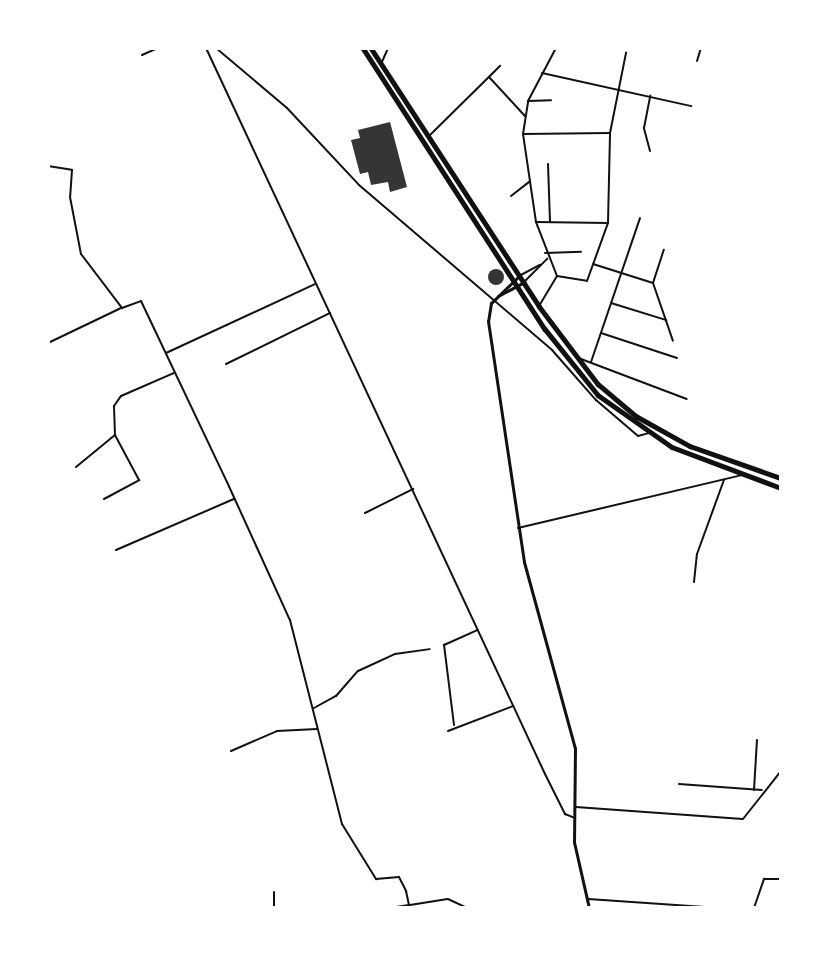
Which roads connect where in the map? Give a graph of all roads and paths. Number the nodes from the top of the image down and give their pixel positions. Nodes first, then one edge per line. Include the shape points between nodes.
1 (158, 48) edge
2 (206, 48) edge
3 (216, 48) edge
4 (224, 48) edge
5 (363, 48) edge
6 (371, 48) edge
7 (388, 48) edge
8 (556, 48) edge
9 (701, 48) edge
10 (626, 53) dead end
11 (224, 54) junction
12 (142, 55) dead end
13 (697, 61) dead end
14 (381, 64) junction
15 (500, 66) dead end
16 (542, 73) junction
17 (489, 77) junction
18 (619, 89) junction
19 (650, 96) junction
20 (551, 100) dead end
21 (528, 101) junction
22 (691, 106) dead end
23 (525, 116) junction
24 (610, 133) junction
25 (523, 134) junction
26 (429, 136) junction
27 (650, 151) dead end
28 (548, 164) dead end
29 (48, 166) edge
30 (529, 182) junction
31 (511, 196) dead end
32 (639, 218) dead end
33 (536, 222) junction
34 (550, 222) junction
35 (608, 223) junction
36 (664, 250) dead end
37 (581, 252) dead end
38 (545, 253) junction
39 (547, 259) junction
40 (593, 264) junction
41 (540, 265) junction
42 (622, 273) junction
43 (519, 276) junction
44 (557, 276) junction
45 (514, 280) junction
46 (524, 282) junction
47 (653, 283) junction
48 (315, 284) junction
49 (518, 287) junction
50 (497, 297) junction
51 (491, 303) junction
52 (611, 303) junction
53 (539, 306) junction
54 (122, 308) junction
55 (330, 313) junction
56 (666, 320) junction
57 (601, 333) junction
58 (674, 341) dead end
59 (48, 343) edge
60 (166, 354) junction
61 (575, 357) junction
62 (678, 358) dead end
63 (591, 362) junction
64 (226, 363) dead end
65 (174, 374) junction
66 (687, 399) dead end
67 (649, 433) junction
68 (115, 435) junction
69 (75, 467) dead end
70 (744, 475) junction
71 (781, 478) edge
72 (724, 480) junction
73 (781, 488) edge
74 (413, 489) junction
75 (234, 498) junction
76 (104, 499) dead end
77 (365, 513) dead end
78 (518, 528) junction
79 (116, 550) dead end
80 (694, 582) dead end
81 (478, 630) junction
82 (430, 649) dead end
83 (513, 706) junction
84 (314, 708) junction
85 (454, 725) dead end
86 (317, 729) junction
87 (448, 730) dead end
88 (757, 740) dead end
89 (231, 751) dead end
90 (781, 771) edge
91 (680, 784) dead end
92 (754, 790) junction
93 (762, 790) junction
94 (576, 807) junction
95 (575, 818) junction
96 (781, 879) edge
97 (274, 892) dead end
98 (587, 899) junction
99 (410, 905) junction
100 (274, 908) edge
101 (391, 908) edge
102 (467, 908) edge
103 (589, 908) edge
104 (720, 908) edge
105 (754, 908) edge

1 - 12 street
2 - 48 street
3 - 11 street
4 - 11 street
5 - 45 main road
6 - 14 main road
7 - 14 street
8 - 16 street
9 - 13 street
10 - 18 street
11 - 51 street
14 - 26 main road
15 - 17 street
16 - 18 street
16 - 21 street
17 - 23 street
17 - 26 street
18 - 19 street
18 - 24 street
19 - 22 street
19 - 27 street via 644,128
20 - 21 street
21 - 23 street
23 - 25 street
24 - 25 street
24 - 35 street
25 - 30 street
26 - 43 main road
28 - 34 street
29 - 54 street via 72,170 70,197 81,254
30 - 31 street
30 - 33 street
32 - 42 street
33 - 34 street
33 - 38 street
34 - 35 street
35 - 40 street
36 - 47 street
37 - 38 street
38 - 39 street
39 - 41 street
39 - 44 street
40 - 42 street
40 - 44 street via 587,281
41 - 43 street
41 - 46 street
42 - 47 street
42 - 52 street
43 - 45 street
43 - 46 main road
44 - 53 street
45 - 49 main road
45 - 50 street
46 - 49 street
46 - 53 main road
47 - 56 street
48 - 55 street
48 - 60 street
49 - 50 street
49 - 67 main road via 583,378
50 - 51 street
51 - 67 street via 552,350 615,417 641,438
51 - 78 street via 488,321
52 - 56 street
52 - 57 street
53 - 61 main road
54 - 59 street
54 - 60 street via 141,301
55 - 64 street
55 - 74 street
56 - 58 street
57 - 62 street
57 - 63 street
60 - 65 street
61 - 63 street
61 - 71 main road via 616,401 652,426 708,454
63 - 66 street
65 - 68 street via 121,396 114,406
65 - 75 street
67 - 70 main road
68 - 69 street
68 - 76 street via 139,480
70 - 72 street
70 - 73 main road
72 - 78 street
72 - 80 street via 696,554
74 - 77 street
74 - 81 street
75 - 79 street
75 - 84 street via 290,620
78 - 94 street via 575,748
81 - 83 street
81 - 85 street via 444,645
82 - 84 street via 395,654 358,671 336,696
83 - 87 street
83 - 95 street via 565,814
84 - 86 street
86 - 89 street via 277,731
86 - 99 street via 342,824 376,879 399,876
88 - 92 street
90 - 93 street
91 - 92 street
92 - 93 street
93 - 94 street via 743,819
94 - 95 street
95 - 98 street via 574,842
96 - 105 street via 764,879
97 - 100 street
98 - 103 street
98 - 104 street
99 - 101 street
99 - 102 street via 448,899

